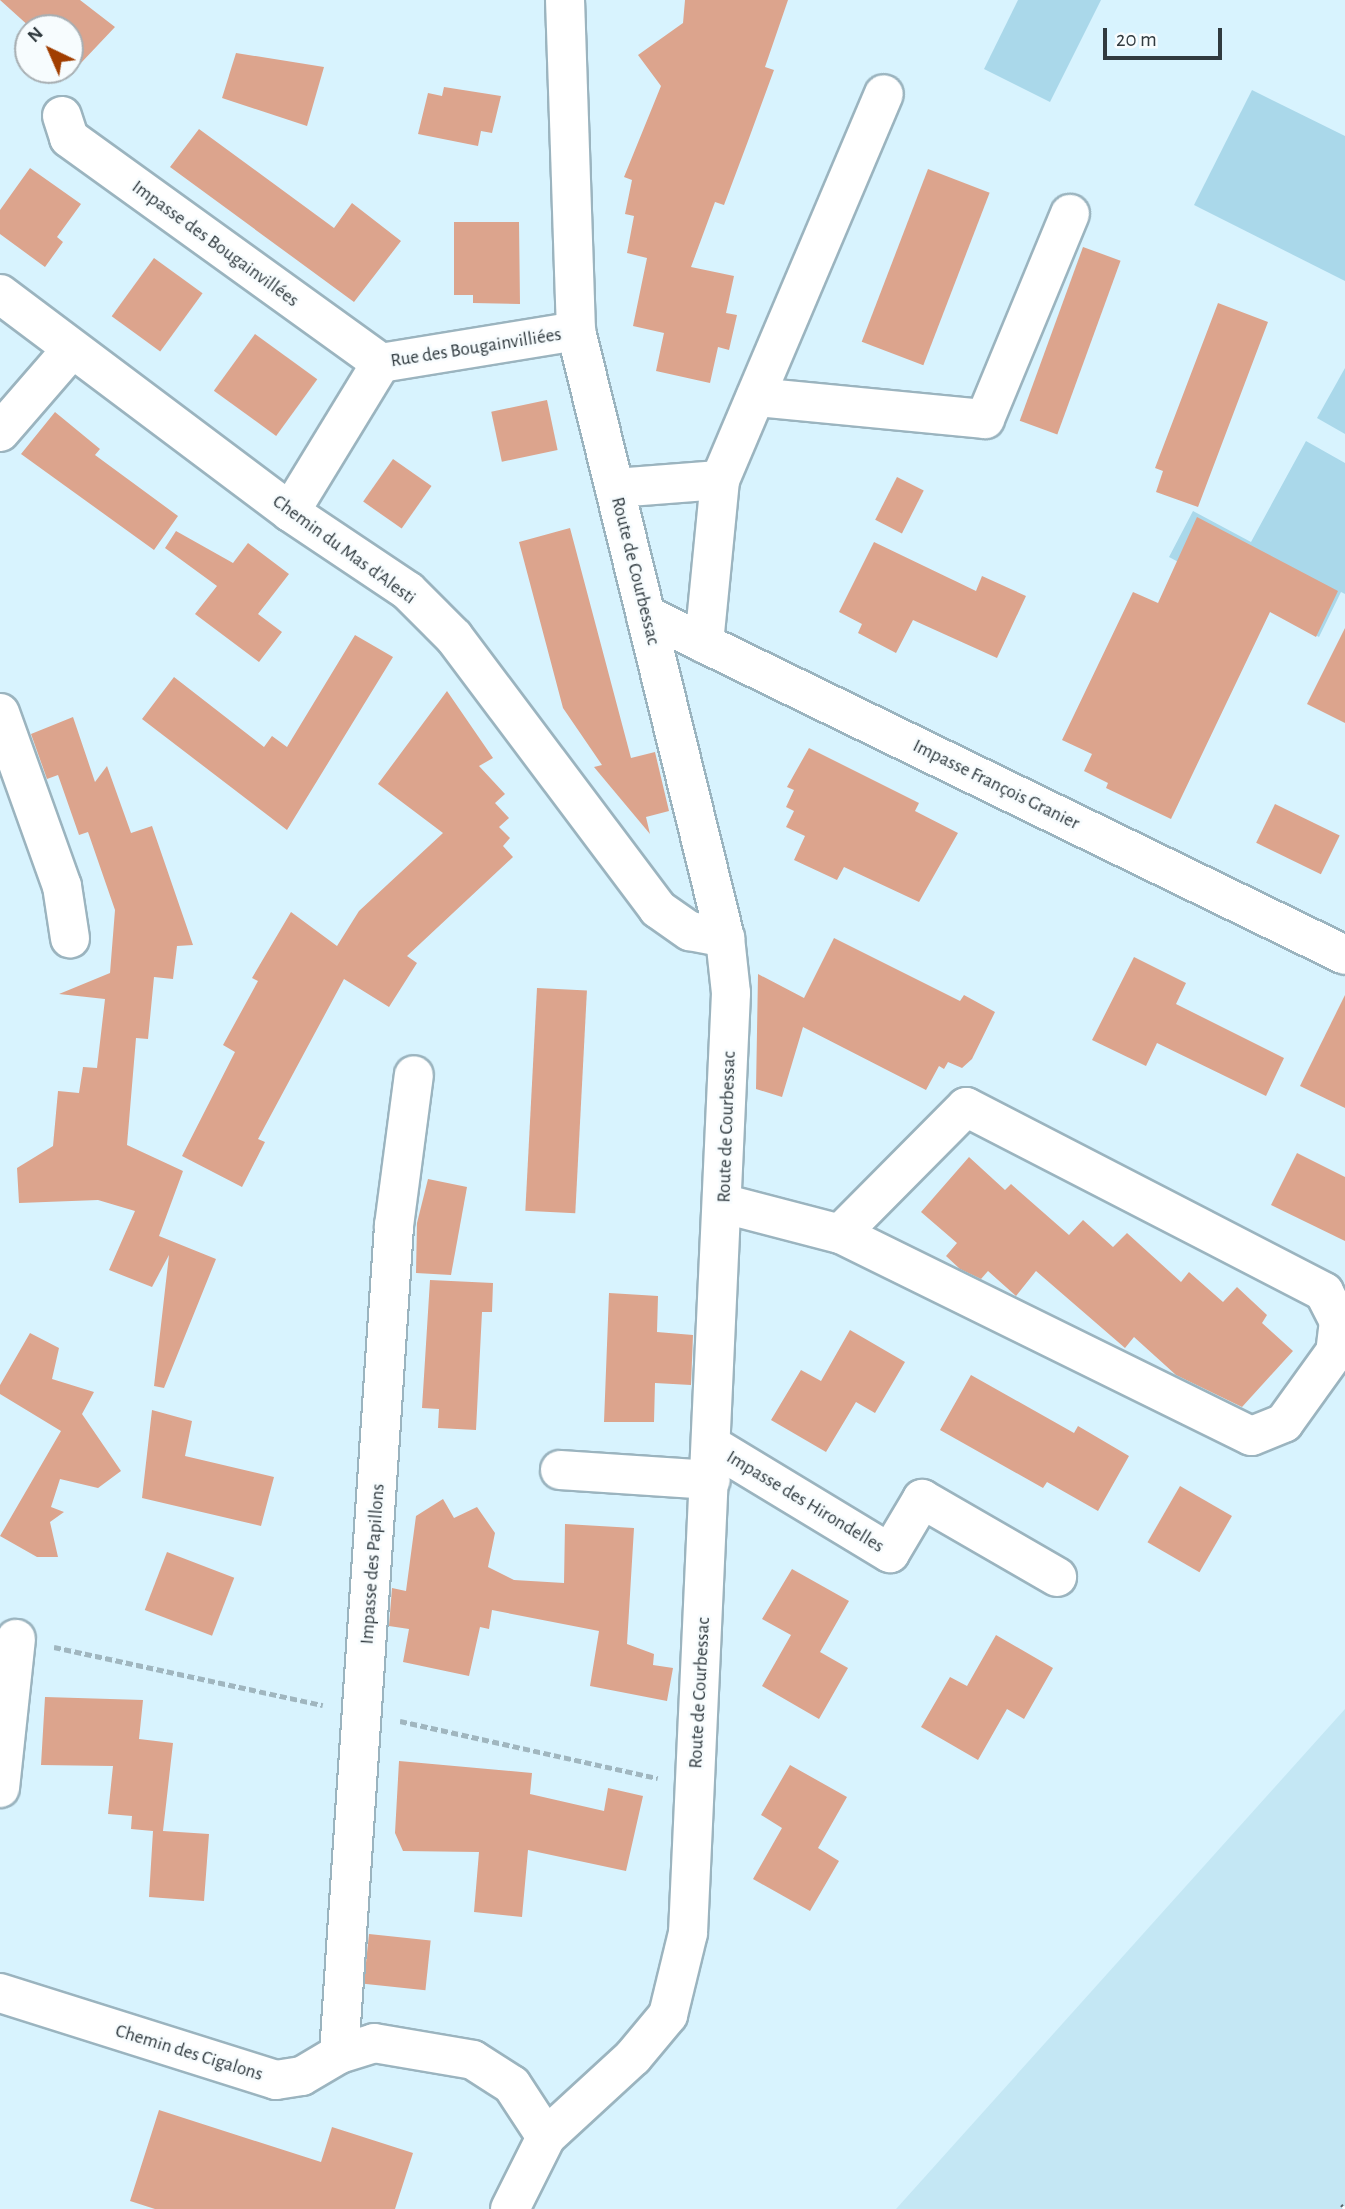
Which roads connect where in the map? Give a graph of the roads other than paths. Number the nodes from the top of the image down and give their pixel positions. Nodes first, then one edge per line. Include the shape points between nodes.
1 (565, 0) edge
2 (884, 94) dead end
3 (62, 116) dead end
4 (1070, 214) dead end
5 (0, 294) edge
6 (576, 331) junction
7 (71, 349) junction
8 (381, 363) junction
9 (755, 397) junction
10 (0, 432) edge
11 (720, 480) junction
12 (615, 488) junction
13 (290, 512) junction
14 (646, 615) junction
15 (704, 643) junction
16 (0, 713) edge
17 (70, 938) dead end
18 (725, 938) junction
19 (1345, 955) edge
20 (414, 1075) dead end
21 (725, 1204) junction
22 (840, 1234) junction
23 (712, 1463) junction
24 (560, 1470) dead end
25 (1057, 1577) dead end
26 (16, 1639) dead end
27 (0, 1788) edge
28 (0, 1993) edge
29 (339, 2054) junction
30 (547, 2137) junction
31 (510, 2209) edge

1 - 6 street, Route de Courbessac
2 - 9 street
3 - 8 street, Impasse des Bougainvillées via 69,138
4 - 9 street via 985,419
5 - 7 street, Chemin du Mas d'Alesti
6 - 8 street, Rue des Bougainvilliées
6 - 12 street, Route de Courbessac
7 - 10 street
7 - 13 street, Chemin du Mas d'Alesti
8 - 13 street, Rue des Bougainvilliées
9 - 11 street
11 - 12 street
11 - 15 street
12 - 14 street, Route de Courbessac
13 - 18 street, Chemin du Mas d'Alesti via 408,591 454,637 659,909 690,931
14 - 15 street, Impasse François Granier
14 - 18 street, Route de Courbessac
15 - 19 street, Impasse François Granier
16 - 17 street via 62,886
18 - 21 street, Route de Courbessac via 731,993
20 - 29 street, Impasse des Papillons via 394,1226
21 - 22 street
21 - 23 street, Route de Courbessac
22 - 22 street via 966,1107 1324,1292 1339,1321 1335,1352 1284,1423 1251,1436
23 - 24 street
23 - 25 street, Impasse des Hirondelles via 890,1553 922,1499
23 - 30 street, Route de Courbessac via 688,1933 668,2015 634,2057
26 - 27 street
28 - 29 street, Chemin des Cigalons via 275,2080 302,2076
29 - 30 street, Chemin des Cigalons via 374,2043 473,2060 512,2085
30 - 31 street, Route de Courbessac

